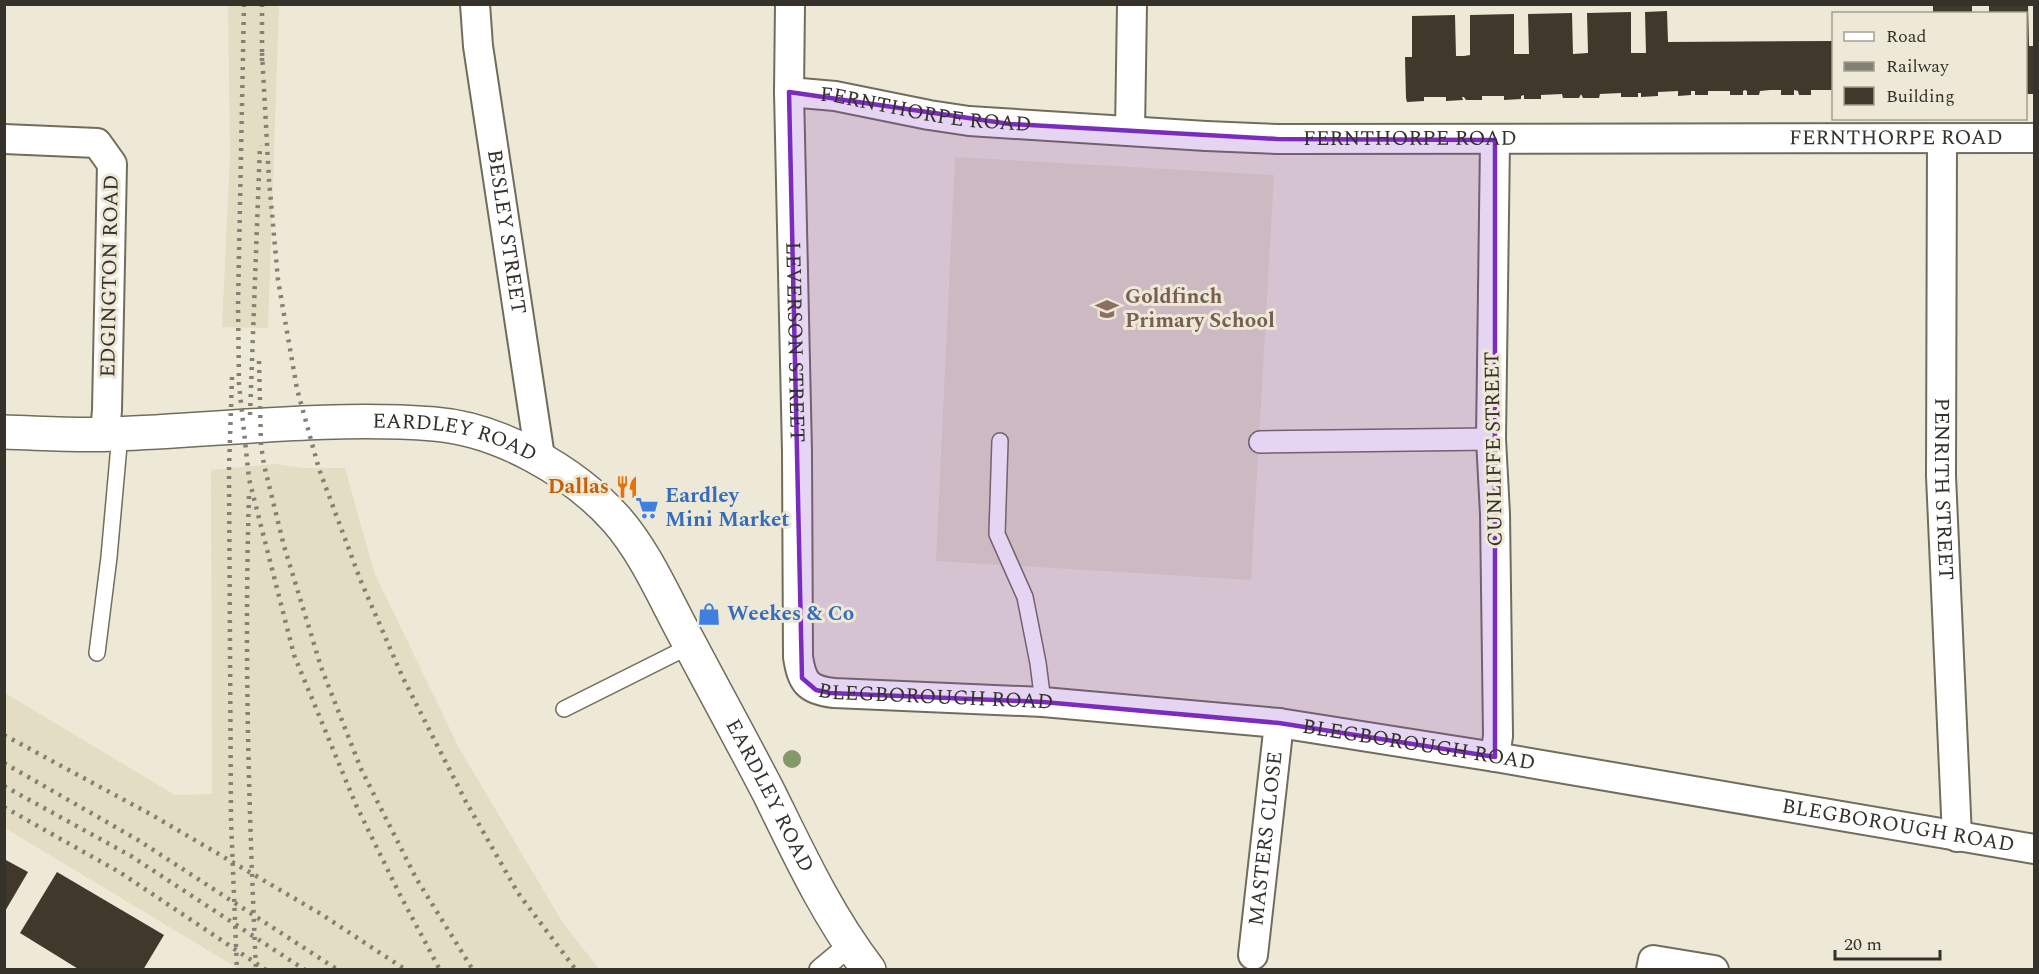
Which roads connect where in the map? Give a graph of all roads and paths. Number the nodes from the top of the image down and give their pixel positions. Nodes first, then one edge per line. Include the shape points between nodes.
1 (475, 4) edge
2 (790, 4) edge
3 (1132, 4) edge
4 (789, 92) junction
5 (1130, 130) junction
6 (2034, 138) edge
7 (4, 139) edge
8 (1942, 139) junction
9 (1495, 140) junction
10 (4, 432) edge
11 (112, 434) junction
12 (1491, 439) junction
13 (1000, 441) dead end
14 (1260, 442) dead end
15 (540, 457) junction
16 (690, 646) junction
17 (97, 653) dead end
18 (802, 678) joint
19 (1043, 702) junction
20 (564, 708) dead end
21 (1279, 723) junction
22 (1495, 757) junction
23 (1957, 837) junction
24 (2034, 849) edge
25 (1253, 955) dead end
26 (859, 957) edge
27 (820, 969) edge
28 (1651, 969) edge
29 (1714, 969) edge

1 - 15 street, BESLEY STREET via 475,27
2 - 4 street, LEVERSON STREET
3 - 5 street
4 - 5 street, FERNTHORPE ROAD via 835,96 969,121
4 - 18 street, LEVERSON STREET via 798,657
5 - 9 street, FERNTHORPE ROAD via 1277,139
6 - 8 street, FERNTHORPE ROAD
7 - 11 street, EDGINGTON ROAD via 97,143 112,164 107,410
8 - 9 street, FERNTHORPE ROAD
8 - 23 street, PENRITH STREET via 1941,476
9 - 12 street, CUNLIFFE STREET
10 - 11 street, EARDLEY ROAD
11 - 15 street, EARDLEY ROAD via 328,423 437,424 491,436
11 - 17 lane via 109,557
12 - 14 street
12 - 22 street, CUNLIFFE STREET via 1498,736
13 - 19 lane via 997,534 1025,597
15 - 16 street, EARDLEY ROAD via 616,519 642,556
16 - 20 lane
16 - 26 street, EARDLEY ROAD via 727,710 820,896
18 - 19 street, BLEGBOROUGH ROAD via 816,690 830,693
19 - 21 street, BLEGBOROUGH ROAD
21 - 22 street, BLEGBOROUGH ROAD
21 - 25 street, MASTERS CLOSE
22 - 23 street, BLEGBOROUGH ROAD
23 - 24 street, BLEGBOROUGH ROAD
26 - 27 street
28 - 29 street via 1653,960

